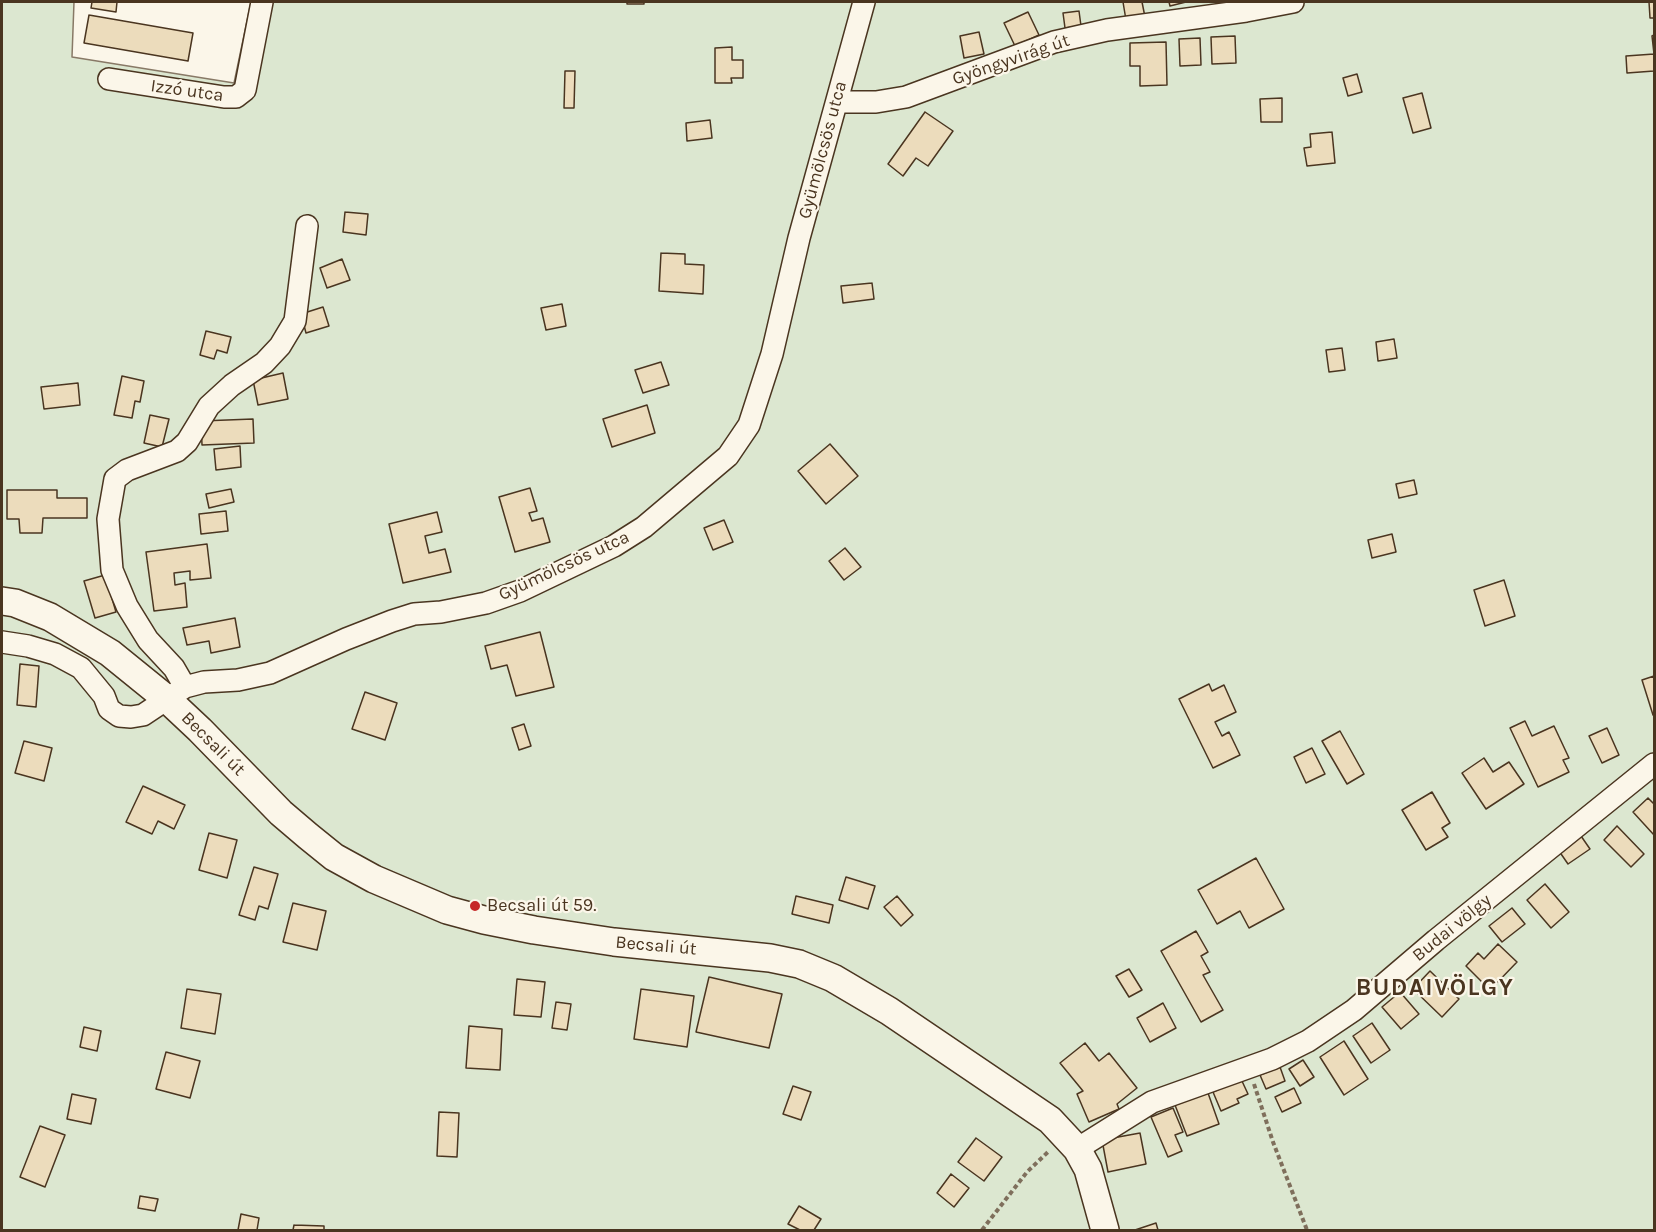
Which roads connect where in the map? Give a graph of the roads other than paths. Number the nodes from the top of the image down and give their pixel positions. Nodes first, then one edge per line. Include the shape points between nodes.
1 (262, 2) edge
2 (864, 2) edge
3 (1293, 2) edge
4 (109, 79) dead end
5 (837, 102) junction
6 (307, 226) dead end
7 (2, 601) edge
8 (2, 642) edge
9 (177, 694) junction
10 (1654, 764) edge
11 (1071, 1142) junction
12 (1105, 1230) edge

1 - 4 street, Izzó utca via 245,90 236,97
2 - 5 street, Gyümölcsös utca
3 - 5 street, Gyöngyvirág út via 1107,30 1054,42 906,97
5 - 9 street, Gyümölcsös utca via 760,395 749,425 728,456 644,527 614,546 520,591 486,603 414,614 346,639 270,674 204,682
6 - 9 street via 295,321 280,346 209,406 177,451 127,470 115,479 108,519 112,570 148,640 174,668
7 - 9 main road, Becsali út via 50,617
8 - 9 street, Becsali út via 55,654 81,668 101,690 109,710 119,716 143,715
9 - 11 main road, Becsali út via 200,730 281,813 334,856 367,876 447,909 534,930 799,964 833,978 890,1011 1020,1098
10 - 11 street, Budai völgy via 1354,1010 1308,1041 1272,1059 1152,1102
11 - 12 main road, Becsali út via 1088,1169

